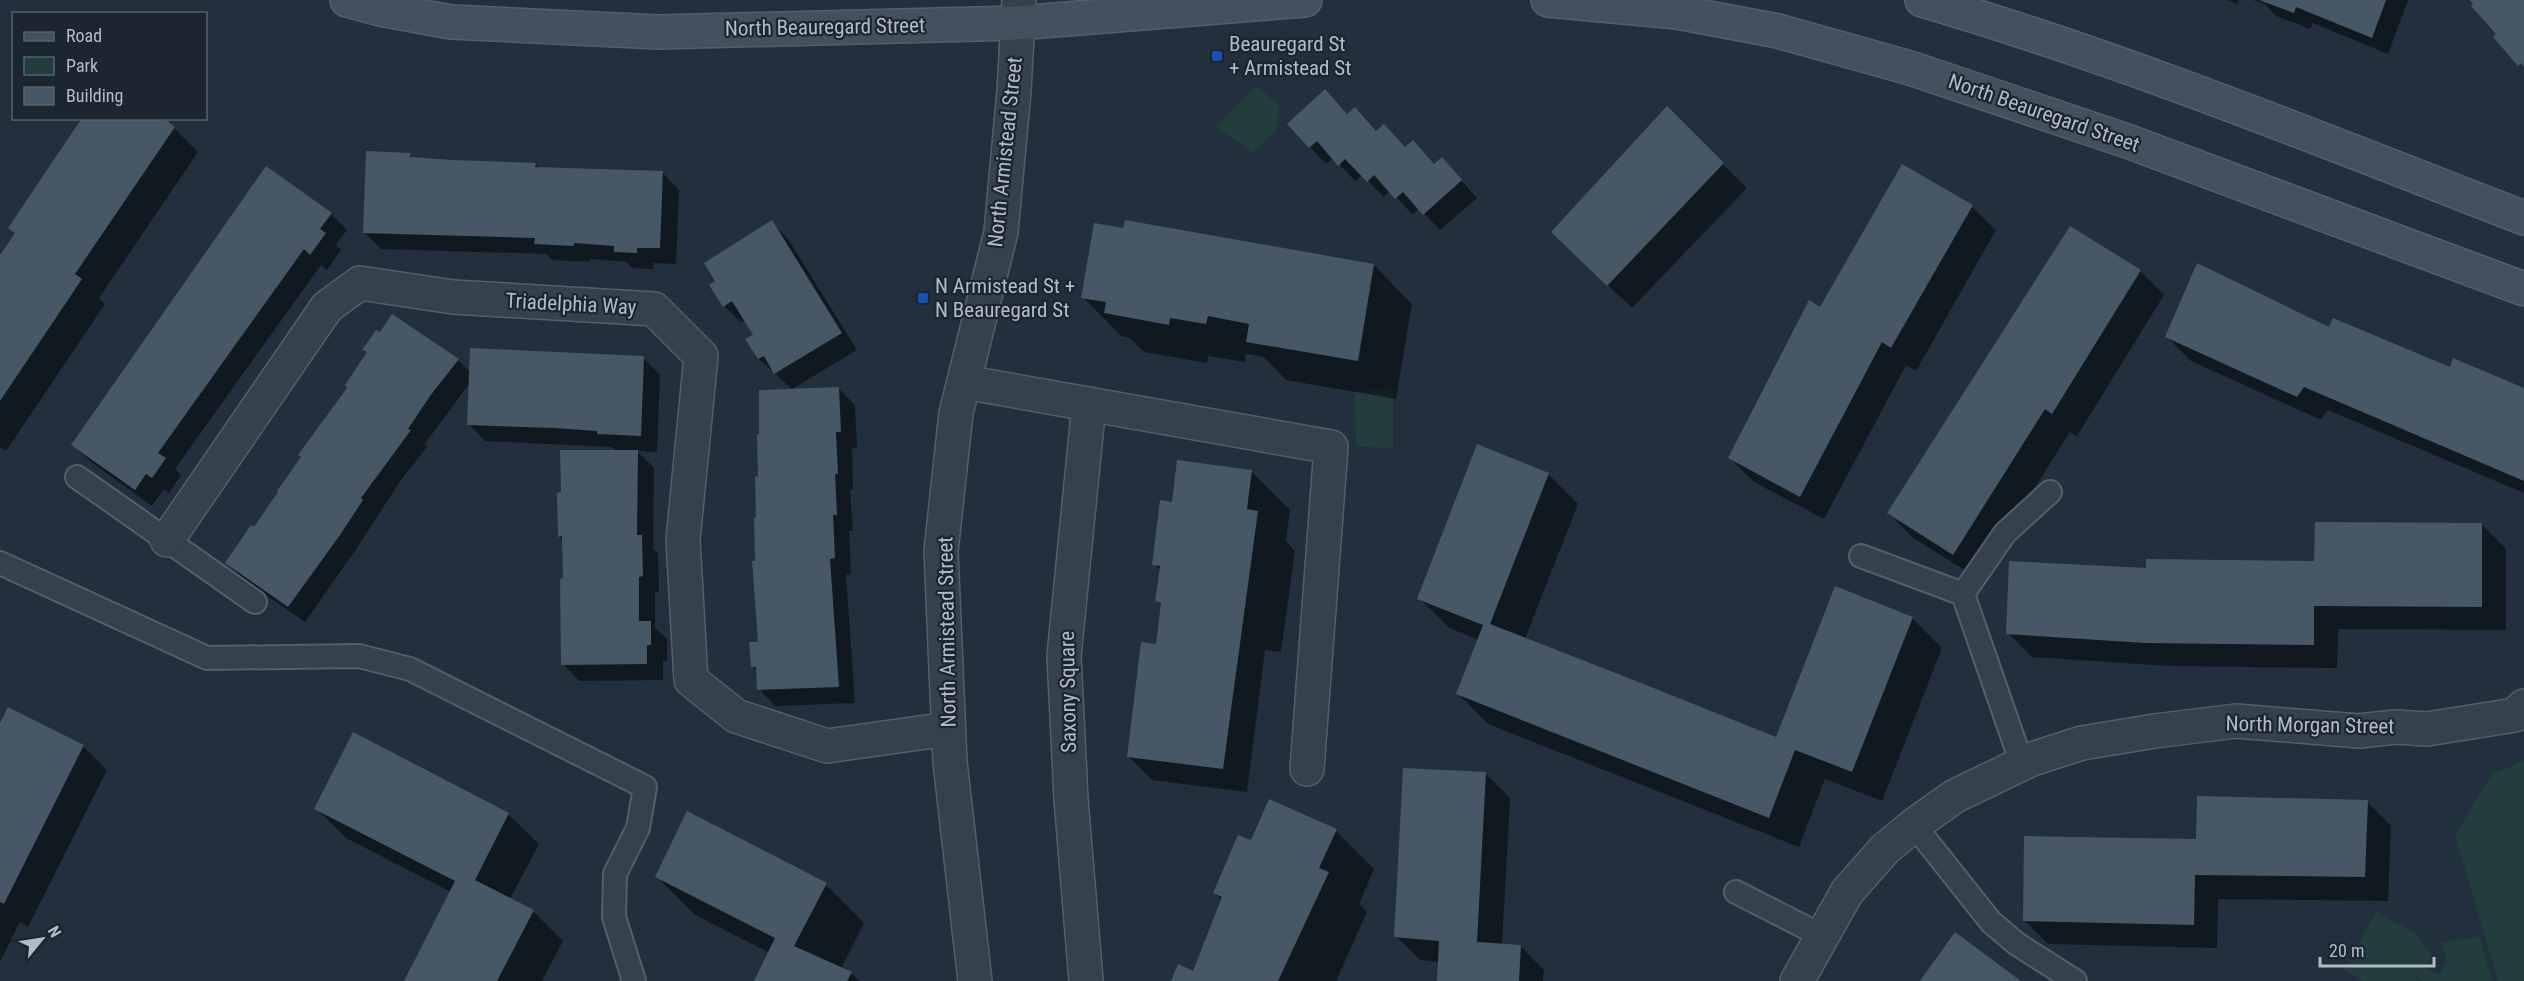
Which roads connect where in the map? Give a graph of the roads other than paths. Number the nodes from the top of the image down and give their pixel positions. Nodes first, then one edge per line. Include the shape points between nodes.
1 (347, 0) edge
2 (1305, 0) edge
3 (1548, 0) edge
4 (1922, 0) edge
5 (1018, 12) edge
6 (2524, 218) edge
7 (2524, 289) edge
8 (964, 382) junction
9 (1089, 404) junction
10 (77, 477) dead end
11 (2050, 492) dead end
12 (167, 540) junction
13 (1861, 556) dead end
14 (0, 564) edge
15 (1963, 594) junction
16 (255, 602) dead end
17 (2524, 706) edge
18 (948, 729) junction
19 (2022, 764) junction
20 (1308, 769) dead end
21 (1914, 825) junction
22 (1736, 892) dead end
23 (1824, 937) junction
24 (634, 981) edge
25 (975, 981) edge
26 (1086, 981) edge
27 (1797, 981) edge
28 (2075, 981) edge

1 - 5 main road, North Beauregard Street via 451,22 635,31
2 - 5 main road, North Beauregard Street
3 - 7 main road, North Beauregard Street via 1677,12 1778,31 1910,68 2127,141
4 - 6 main road via 2161,78
5 - 8 street, North Armistead Street via 1001,232
8 - 9 street
8 - 18 street, North Armistead Street via 956,413 941,551
9 - 20 street via 1331,447
9 - 26 street, Saxony Square via 1064,656
10 - 12 lane
11 - 15 lane via 2005,533
12 - 16 lane
12 - 18 street, Triadelphia Way via 327,307 360,283 453,297 654,309 701,356 683,540 691,680 736,716 827,746
13 - 15 lane
14 - 24 lane via 207,658 359,656 410,669 645,787 638,828 615,874 614,917
15 - 19 lane
17 - 19 street, North Morgan Street via 2515,715 2427,729 2359,731 2236,721 2155,730 2082,743
18 - 25 street, North Armistead Street
19 - 21 street, North Morgan Street via 1955,796
21 - 23 street, North Morgan Street via 1847,892
21 - 28 lane via 1991,922 2017,944
22 - 23 lane
23 - 27 street, North Morgan Street

